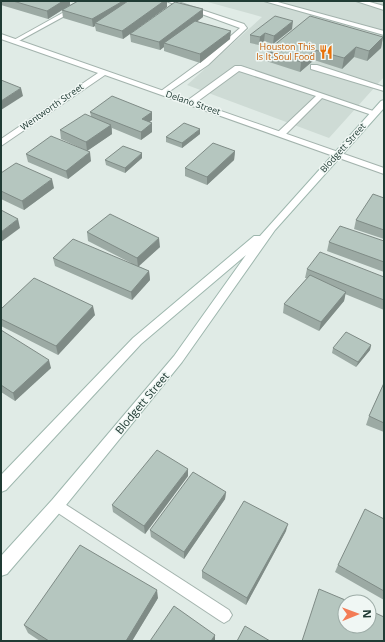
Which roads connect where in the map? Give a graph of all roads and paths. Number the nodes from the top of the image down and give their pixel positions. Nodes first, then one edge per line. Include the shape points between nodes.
1 (89, 1) edge
2 (170, 1) edge
3 (267, 1) edge
4 (359, 1) edge
5 (384, 8) edge
6 (382, 30) edge
7 (1, 36) edge
8 (15, 41) junction
9 (314, 67) edge
10 (104, 72) junction
11 (384, 88) edge
12 (164, 93) junction
13 (321, 95) junction
14 (191, 102) junction
15 (384, 103) edge
16 (375, 113) junction
17 (281, 134) junction
18 (1, 142) edge
19 (337, 154) junction
20 (384, 171) edge
21 (271, 228) junction
22 (1, 485) edge
23 (57, 505) junction
24 (1, 568) edge
25 (224, 615) dead end

1 - 8 lane
2 - 12 lane via 242,25 244,28 205,63
3 - 6 lane
4 - 5 lane
7 - 8 main road, Delano Street
8 - 10 main road, Delano Street
9 - 11 lane
10 - 12 main road, Delano Street
10 - 18 main road, Wentworth Street
12 - 14 main road, Delano Street
13 - 14 lane via 238,68
13 - 16 lane
13 - 17 lane
14 - 17 main road, Delano Street
15 - 16 main road, Blodgett Street
16 - 19 main road, Blodgett Street
17 - 19 main road, Delano Street
19 - 20 main road, Delano Street
19 - 21 main road, Blodgett Street
21 - 22 main road, Blodgett Street via 137,341
21 - 23 main road, Blodgett Street via 178,359
23 - 24 main road, Blodgett Street
23 - 25 lane

